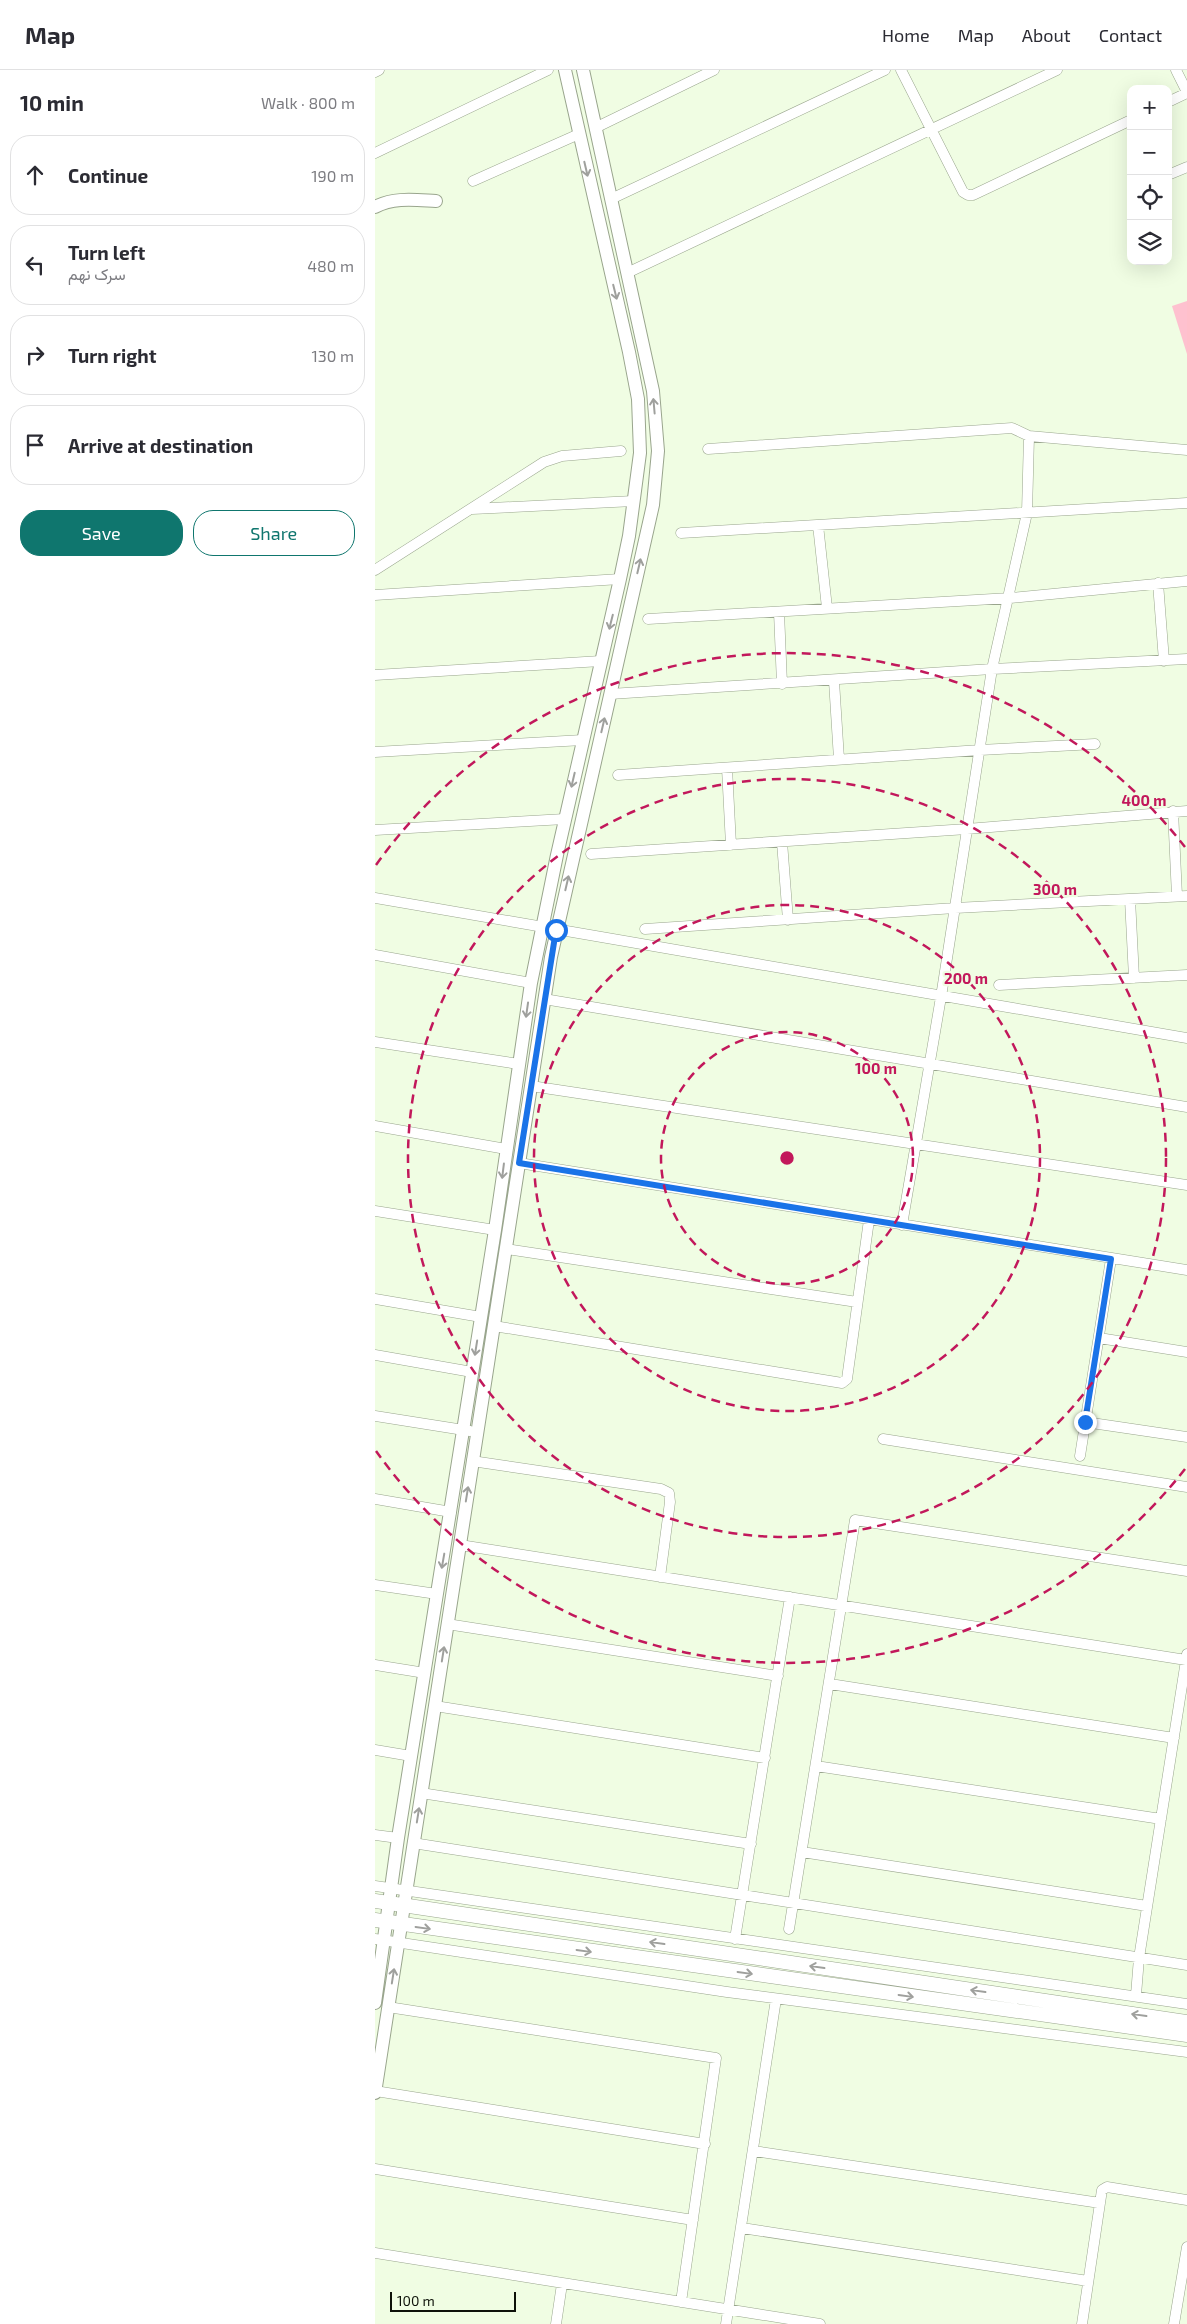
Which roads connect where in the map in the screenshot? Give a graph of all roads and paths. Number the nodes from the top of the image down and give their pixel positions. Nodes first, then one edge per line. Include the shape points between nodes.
1 (379, 70) edge
2 (548, 70) edge
3 (565, 70) edge
4 (583, 70) edge
5 (714, 70) edge
6 (885, 70) edge
7 (901, 70) edge
8 (1057, 70) edge
9 (1176, 70) edge
10 (375, 72) edge
11 (1187, 92) edge
12 (1172, 100) edge
13 (1127, 122) edge
14 (595, 128) junction
15 (931, 129) junction
16 (579, 134) junction
17 (375, 153) edge
18 (1187, 167) edge
19 (1172, 173) edge
20 (473, 180) dead end
21 (611, 199) junction
22 (436, 201) dead end
23 (375, 207) edge
24 (627, 273) junction
25 (1029, 436) junction
26 (708, 450) dead end
27 (1187, 450) edge
28 (621, 451) dead end
29 (634, 501) junction
30 (1187, 503) edge
31 (471, 509) junction
32 (1027, 513) junction
33 (818, 525) junction
34 (681, 533) dead end
35 (375, 570) edge
36 (620, 579) junction
37 (1187, 581) edge
38 (1158, 583) junction
39 (375, 595) edge
40 (1010, 598) junction
41 (827, 608) junction
42 (779, 612) junction
43 (647, 619) dead end
44 (1187, 659) edge
45 (601, 661) junction
46 (1164, 661) junction
47 (992, 669) junction
48 (375, 675) edge
49 (834, 681) junction
50 (782, 684) junction
51 (610, 694) junction
52 (583, 740) junction
53 (1095, 744) dead end
54 (979, 750) junction
55 (375, 752) edge
56 (839, 759) junction
57 (727, 768) junction
58 (618, 776) dead end
59 (1173, 811) junction
60 (1187, 811) edge
61 (565, 819) junction
62 (967, 829) junction
63 (375, 830) edge
64 (782, 842) junction
65 (731, 845) junction
66 (591, 854) dead end
67 (1182, 896) edge
68 (375, 898) edge
69 (1130, 899) junction
70 (955, 908) junction
71 (788, 920) junction
72 (542, 928) junction
73 (645, 929) dead end
74 (556, 930) junction
75 (375, 955) edge
76 (1187, 975) edge
77 (1134, 978) junction
78 (531, 983) junction
79 (999, 985) dead end
80 (941, 997) junction
81 (544, 999) junction
82 (1187, 1038) edge
83 (375, 1042) edge
84 (519, 1064) junction
85 (930, 1064) junction
86 (531, 1086) junction
87 (1187, 1107) edge
88 (375, 1126) edge
89 (916, 1145) junction
90 (506, 1149) junction
91 (519, 1163) junction
92 (1187, 1185) edge
93 (375, 1211) edge
94 (869, 1220) junction
95 (902, 1225) junction
96 (495, 1230) junction
97 (506, 1249) junction
98 (1111, 1259) junction
99 (1187, 1270) edge
100 (375, 1299) edge
101 (857, 1302) junction
102 (481, 1317) junction
103 (494, 1326) junction
104 (1099, 1338) junction
105 (1187, 1352) edge
106 (375, 1355) edge
107 (472, 1372) junction
108 (375, 1416) edge
109 (1085, 1422) junction
110 (463, 1429) junction
111 (477, 1432) junction
112 (1187, 1437) edge
113 (883, 1438) dead end
114 (1080, 1456) dead end
115 (472, 1462) junction
116 (1187, 1488) edge
117 (375, 1499) edge
118 (451, 1512) junction
119 (460, 1545) junction
120 (1187, 1571) edge
121 (660, 1577) junction
122 (375, 1585) edge
123 (437, 1594) junction
124 (790, 1597) junction
125 (841, 1605) junction
126 (447, 1624) junction
127 (1187, 1657) edge
128 (375, 1665) edge
129 (425, 1673) junction
130 (778, 1676) junction
131 (830, 1684) junction
132 (435, 1706) junction
133 (1174, 1738) junction
134 (375, 1750) edge
135 (411, 1756) junction
136 (765, 1758) junction
137 (816, 1766) junction
138 (421, 1793) junction
139 (1161, 1819) junction
140 (375, 1834) edge
141 (398, 1838) junction
142 (413, 1843) junction
143 (751, 1844) junction
144 (802, 1852) junction
145 (375, 1886) edge
146 (392, 1888) junction
147 (406, 1891) junction
148 (743, 1893) junction
149 (794, 1901) junction
150 (375, 1902) edge
151 (397, 1905) junction
152 (1147, 1906) junction
153 (387, 1922) edge
154 (789, 1929) dead end
155 (380, 1939) edge
156 (735, 1939) junction
157 (398, 1942) junction
158 (1139, 1958) junction
159 (1187, 1965) edge
160 (377, 1980) edge
161 (1136, 1995) junction
162 (776, 1999) junction
163 (375, 2003) edge
164 (1187, 2004) edge
165 (388, 2007) junction
166 (1187, 2022) edge
167 (1187, 2035) edge
168 (1187, 2052) edge
169 (375, 2092) edge
170 (705, 2144) junction
171 (754, 2151) junction
172 (375, 2170) edge
173 (1187, 2200) edge
174 (1100, 2203) junction
175 (693, 2220) junction
176 (742, 2228) junction
177 (1187, 2247) edge
178 (375, 2253) edge
179 (1089, 2281) junction
180 (562, 2284) junction
181 (681, 2302) junction
182 (728, 2310) junction
183 (556, 2324) edge
184 (726, 2324) edge
185 (820, 2324) edge
186 (1082, 2324) edge
187 (1174, 2324) edge

1 - 10 street
2 - 17 street
3 - 16 street
4 - 14 street
5 - 14 street
6 - 21 street
7 - 15 street
8 - 15 street
9 - 11 street
11 - 12 street
13 - 15 street via 973,195 963,192
14 - 21 street
15 - 24 street
16 - 20 street
16 -> 29 street via 638,399 640,453
18 - 19 street
21 - 24 street
22 - 23 street via 396,200
51 -> 24 street via 653,505 658,451 653,391
25 - 26 street via 1012,428
25 - 27 street
25 - 32 street
28 - 31 street via 562,456 543,462
29 - 31 street
29 - 36 street
30 - 32 street
31 - 35 street
32 - 33 street
32 - 40 street
33 - 34 street
33 - 41 street
36 - 39 street
36 -> 45 street
37 - 38 street
38 - 40 street
38 - 46 street
40 - 41 street
40 - 47 street
41 - 42 street
42 - 43 street
42 - 50 street
44 - 46 street
45 - 48 street
45 - 52 street
46 - 47 street
47 - 49 street
47 - 54 street
49 - 50 street
49 - 56 street
50 - 51 street
74 -> 51 street
52 - 55 street
52 -> 61 street
53 - 54 street
54 - 56 street
54 - 62 street
56 - 57 street
57 - 58 street
57 - 65 street
59 - 60 street
59 - 62 street
59 - 67 street
61 - 63 street
61 - 72 street
62 - 64 street
62 - 70 street
64 - 65 street
64 - 71 street
65 - 66 street
67 - 69 street
68 - 72 street
69 - 70 street
69 - 77 street
70 - 71 street
70 - 80 street
71 - 73 street
72 - 74 street
72 - 78 street
74 - 80 street
74 - 81 street
75 - 78 street
76 - 77 street
77 - 79 street
78 -> 84 street
80 - 82 street
80 - 85 street
81 - 85 street
81 - 86 street
83 - 84 street
84 - 90 street
85 - 87 street
85 - 89 street
86 - 89 street
86 - 91 street
88 - 90 street
89 - 92 street
89 - 95 street
90 -> 96 street
91 - 94 street
91 - 97 street
93 - 96 street
94 - 95 street
94 - 101 street
95 - 98 street
96 - 102 street
97 - 101 street
97 - 103 street
98 - 99 street
98 - 104 street
100 - 102 street
101 - 103 street via 847,1379 842,1383
102 -> 107 street
103 - 111 street
104 - 105 street
104 - 109 street
106 - 107 street
107 - 110 street
108 - 110 street
109 - 112 street
109 - 114 street
110 - 111 street
110 - 118 street
111 - 115 street
113 - 116 street
119 -> 115 street
115 - 121 street via 661,1489 669,1493
117 - 118 street
118 -> 123 street
119 - 121 street
119 - 126 street
120 - 125 street via 857,1520
121 - 124 street
122 - 123 street
123 - 129 street
124 - 125 street
124 - 130 street
125 - 127 street
125 - 131 street
126 - 130 street
132 -> 126 street
127 - 133 street
128 - 129 street
129 - 135 street
130 - 136 street
131 - 133 street
131 - 137 street
132 - 136 street
132 - 138 street
133 - 139 street
134 - 135 street
135 - 141 street
136 - 143 street
137 - 139 street
137 - 144 street
142 -> 138 street
138 - 143 street
139 - 152 street
140 - 141 street
141 - 146 street
142 - 147 street
142 - 148 street
143 - 148 street
144 - 149 street
144 - 152 street
145 - 146 street
146 - 147 street
146 - 151 street
147 - 151 street
147 - 156 street
148 - 149 street
148 - 156 street
149 - 154 street
149 - 158 street
150 - 151 main road
151 - 153 street
166 -> 151 main road
152 - 158 street
153 - 155 street
153 - 157 street
153 -> 167 main road
155 - 157 street
155 - 160 street
156 - 161 street
157 - 162 street
165 -> 157 street
158 - 159 street
158 - 161 street
160 - 163 street
161 - 164 street
162 - 168 street
162 - 171 street
165 - 169 street
165 - 170 street via 716,2058
169 - 170 street
170 - 175 street
171 - 174 street
171 - 176 street
172 - 175 street
173 - 174 street via 1107,2187 1102,2190
174 - 179 street
175 - 181 street
176 - 179 street
176 - 182 street
177 - 187 street
178 - 180 street
179 - 186 street
180 - 181 street
180 - 183 street
181 - 182 street
182 - 184 street
182 - 185 street

